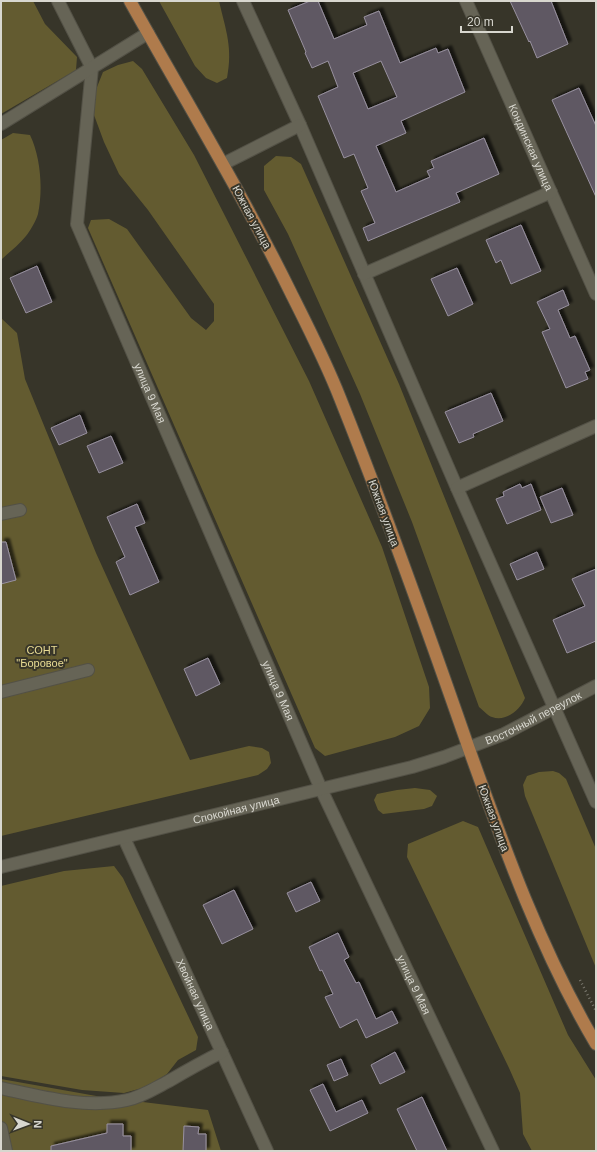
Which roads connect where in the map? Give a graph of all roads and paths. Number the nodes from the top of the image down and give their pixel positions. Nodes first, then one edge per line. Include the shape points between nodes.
1 (58, 1) edge
2 (130, 1) edge
3 (243, 1) edge
4 (466, 1) edge
5 (148, 33) junction
6 (92, 68) junction
7 (1, 124) edge
8 (300, 125) junction
9 (223, 164) junction
10 (551, 192) junction
11 (364, 274) junction
12 (596, 294) edge
13 (596, 426) edge
14 (457, 488) junction
15 (20, 510) dead end
16 (1, 514) edge
17 (88, 670) dead end
18 (596, 686) edge
19 (1, 692) edge
20 (554, 707) junction
21 (469, 748) junction
22 (321, 789) junction
23 (596, 802) edge
24 (124, 838) junction
25 (1, 867) edge
26 (578, 977) dead end
27 (596, 1011) edge
28 (596, 1044) edge
29 (222, 1052) junction
30 (1, 1088) edge
31 (1, 1128) edge
32 (265, 1150) edge
33 (6, 1151) edge
34 (493, 1151) edge

1 - 6 street
2 - 5 main road, Южная улица
3 - 8 street
4 - 10 street, Кондинская улица
5 - 6 street
5 - 9 main road, Южная улица
6 - 7 street
6 - 22 street, улица 9 Мая via 77,224
8 - 9 street
8 - 11 street
9 - 21 main road, Южная улица via 272,253 338,393
10 - 11 street
10 - 12 street, Кондинская улица
11 - 14 street
13 - 14 street
14 - 20 street
15 - 16 street
17 - 19 street
18 - 20 street, Восточный переулок
20 - 21 street, Восточный переулок via 504,734
20 - 23 street
21 - 22 street, Спокойная улица via 412,766
21 - 28 main road, Южная улица via 525,900 555,966
22 - 24 street, Спокойная улица
22 - 34 street, улица 9 Мая
24 - 25 street, Спокойная улица
24 - 29 street, Хвойная улица
26 - 27 path
29 - 30 street via 145,1094 128,1100 81,1102
29 - 32 street, Хвойная улица
31 - 33 street

